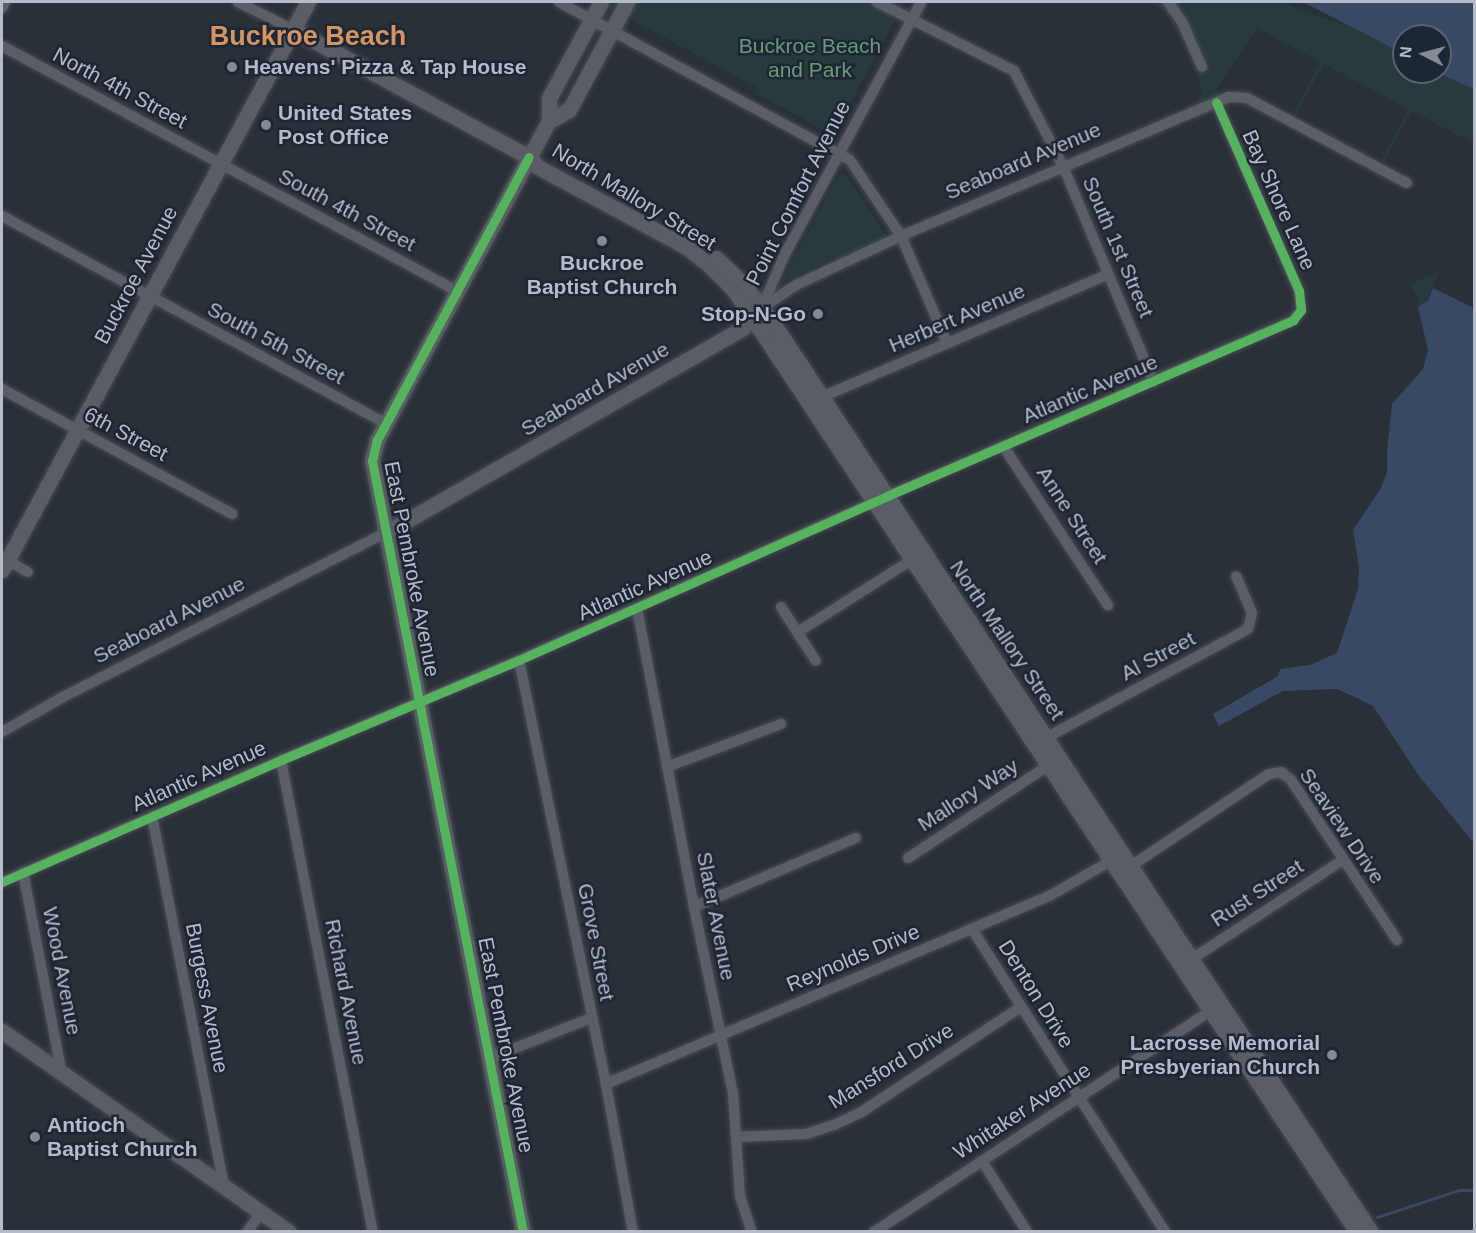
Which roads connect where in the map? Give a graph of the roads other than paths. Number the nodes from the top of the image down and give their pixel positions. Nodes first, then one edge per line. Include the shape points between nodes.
1 (5, 2) edge
2 (238, 2) edge
3 (308, 2) edge
4 (559, 2) edge
5 (601, 2) edge
6 (627, 2) edge
7 (877, 2) edge
8 (921, 2) edge
9 (1167, 2) edge
10 (2, 8) edge
11 (592, 19) junction
12 (911, 20) junction
13 (292, 29) junction
14 (612, 30) junction
15 (2, 46) edge
16 (1202, 67) dead end
17 (1216, 102) junction
18 (549, 121) junction
19 (839, 153) junction
20 (529, 157) junction
21 (219, 164) junction
22 (1063, 166) junction
23 (1407, 183) dead end
24 (2, 216) edge
25 (901, 236) junction
26 (1107, 275) junction
27 (458, 291) junction
28 (148, 297) junction
29 (758, 313) junction
30 (1300, 314) joint
31 (947, 343) junction
32 (1154, 382) junction
33 (2, 389) edge
34 (822, 397) junction
35 (386, 424) junction
36 (76, 430) junction
37 (1004, 446) junction
38 (881, 499) junction
39 (232, 513) dead end
40 (385, 533) junction
41 (913, 559) junction
42 (4, 565) edge
43 (28, 572) dead end
44 (1236, 576) dead end
45 (1108, 605) dead end
46 (781, 607) dead end
47 (637, 608) junction
48 (798, 632) junction
49 (519, 660) junction
50 (816, 661) dead end
51 (419, 702) junction
52 (781, 724) dead end
53 (2, 732) edge
54 (1041, 740) junction
55 (280, 760) junction
56 (1049, 765) junction
57 (668, 767) junction
58 (152, 816) junction
59 (856, 838) dead end
60 (908, 858) dead end
61 (1343, 860) junction
62 (1121, 866) junction
63 (23, 872) junction
64 (2, 882) edge
65 (694, 907) junction
66 (972, 929) junction
67 (1397, 940) dead end
68 (1192, 959) junction
69 (1021, 1006) junction
70 (1216, 1007) junction
71 (591, 1018) junction
72 (2, 1031) edge
73 (720, 1035) junction
74 (490, 1058) junction
75 (63, 1076) junction
76 (606, 1084) junction
77 (1079, 1097) junction
78 (737, 1137) junction
79 (982, 1161) junction
80 (224, 1188) junction
81 (261, 1213) junction
82 (887, 1228) edge
83 (247, 1232) edge
84 (289, 1232) edge
85 (373, 1232) edge
86 (524, 1232) edge
87 (633, 1232) edge
88 (752, 1232) edge
89 (874, 1232) edge
90 (1027, 1232) edge
91 (1165, 1232) edge
92 (1357, 1232) edge
93 (1371, 1232) edge

1 - 10 street
2 - 13 street, North Mallory Street
3 - 13 main road, Buckroe Avenue
4 - 11 street
5 - 11 main road, East Pembroke Avenue
6 - 14 main road, East Pembroke Avenue
7 - 12 street, South 1st Street
8 - 12 street, Point Comfort Avenue
9 - 16 street via 1182,22
11 - 14 street
11 - 18 main road, East Pembroke Avenue via 549,98
12 - 19 street, Point Comfort Avenue
12 - 22 street, South 1st Street via 1014,71
13 - 20 main road, North Mallory Street
13 - 21 main road, Buckroe Avenue
14 - 18 main road, East Pembroke Avenue via 568,110
14 - 19 street
15 - 21 street, North 4th Street
17 - 22 street, Seaboard Avenue
17 - 23 street, Seaboard Avenue via 1233,96 1247,98
17 - 30 street, Bay Shore Lane via 1299,291
18 - 20 main road, East Pembroke Avenue
19 - 25 street via 850,160
19 - 29 street, Point Comfort Avenue via 772,278
20 - 27 main road, East Pembroke Avenue
20 - 29 main road, North Mallory Street via 538,167 685,246
21 - 27 street, South 4th Street
21 - 28 main road, Buckroe Avenue
22 - 25 street, Seaboard Avenue
22 - 26 street, South 1st Street
24 - 28 street, South 5th Street
25 - 29 street, Seaboard Avenue via 796,285
25 - 31 street
26 - 31 street, Herbert Avenue
26 - 32 street, South 1st Street
27 - 35 main road, East Pembroke Avenue
28 - 35 street, South 5th Street
28 - 36 main road, Buckroe Avenue
29 - 34 main road, North Mallory Street
29 - 38 main road, North Mallory Street
29 - 40 main road, Seaboard Avenue via 743,328
30 - 32 street, Atlantic Avenue via 1273,330
31 - 34 street, Herbert Avenue
32 - 37 street, Atlantic Avenue
33 - 36 street, 6th Street
34 - 38 main road, North Mallory Street
35 - 40 main road, East Pembroke Avenue via 374,447 372,461
36 - 39 street, 6th Street
36 - 42 main road, Buckroe Avenue
37 - 38 street, Atlantic Avenue
37 - 45 street, Anne Street
38 - 41 main road, North Mallory Street
38 - 47 street, Atlantic Avenue
38 - 54 main road, North Mallory Street
40 - 51 main road, East Pembroke Avenue
40 - 53 street, Seaboard Avenue
41 - 48 street
41 - 54 main road, North Mallory Street
42 - 43 street
44 - 54 street, Al Street via 1252,613 1248,629
46 - 48 street
47 - 49 street, Atlantic Avenue
47 - 57 street, Slater Avenue
48 - 50 street
49 - 51 street, Atlantic Avenue
49 - 71 street, Grove Street
51 - 55 street, Atlantic Avenue
51 - 74 main road, East Pembroke Avenue
52 - 57 street
54 - 56 main road, North Mallory Street
54 - 62 main road, North Mallory Street
55 - 58 street, Atlantic Avenue
55 - 85 street, Richard Avenue
56 - 60 street, Mallory Way
56 - 62 main road, North Mallory Street
57 - 65 street, Slater Avenue
58 - 63 street, Atlantic Avenue
58 - 80 street, Burgess Avenue
59 - 65 street
61 - 62 street, Seaview Drive via 1291,780 1275,772
61 - 67 street, Seaview Drive
61 - 68 street, Rust Street
62 - 66 street, Reynolds Drive
62 - 68 main road, North Mallory Street
62 - 70 main road, North Mallory Street
63 - 64 street, Atlantic Avenue
63 - 75 street, Wood Avenue
65 - 73 street, Slater Avenue
66 - 69 street, Denton Drive
66 - 73 street, Reynolds Drive
68 - 70 main road, North Mallory Street
69 - 77 street, Denton Drive
69 - 78 street, Mansford Drive via 860,1113 834,1125 806,1134
70 - 77 street, Whitaker Avenue
70 - 92 main road, North Mallory Street
70 - 93 main road, North Mallory Street
71 - 74 street
71 - 76 street, Grove Street
72 - 75 main road
73 - 76 street, Reynolds Drive
73 - 78 street, Slater Avenue via 733,1093
74 - 86 main road, East Pembroke Avenue
75 - 80 main road
76 - 87 street, Grove Street
77 - 79 street, Whitaker Avenue
77 - 91 street, Denton Drive
78 - 88 street, Slater Avenue via 740,1196
79 - 82 street, Whitaker Avenue
79 - 90 street
80 - 81 main road
81 - 83 street
81 - 84 main road
82 - 89 street, Whitaker Avenue

